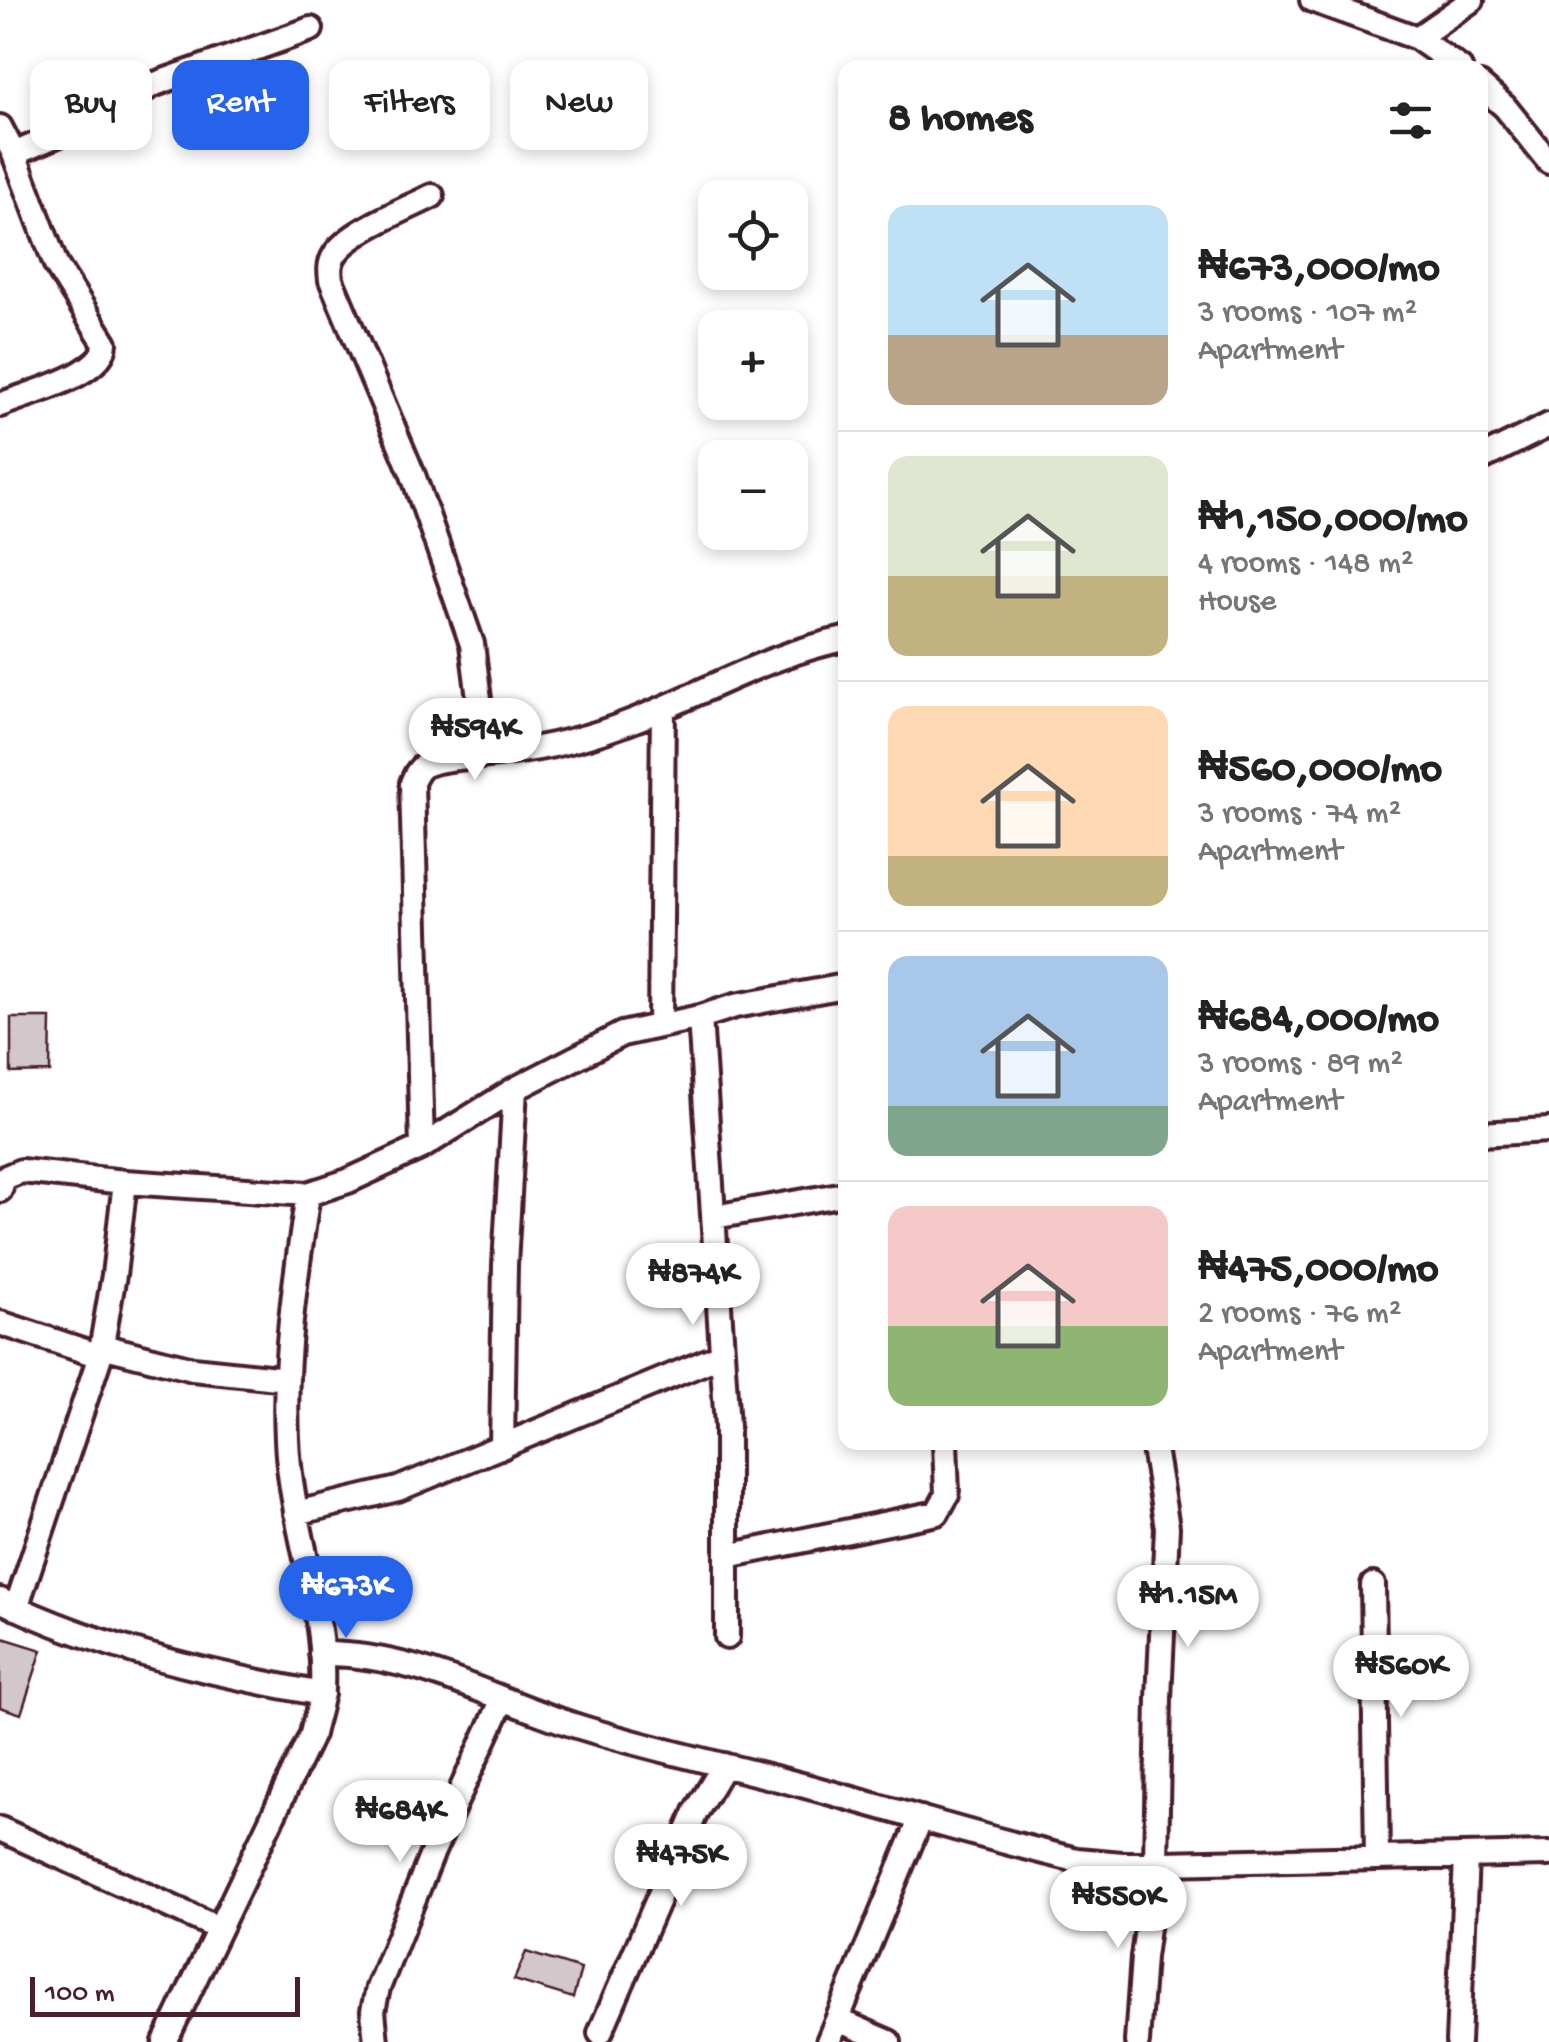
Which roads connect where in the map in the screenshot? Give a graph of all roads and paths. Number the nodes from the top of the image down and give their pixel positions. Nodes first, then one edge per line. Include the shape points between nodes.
1 (1312, 0) edge
2 (1472, 0) edge
3 (311, 29) dead end
4 (1417, 38) junction
5 (1449, 60) edge
6 (1488, 92) edge
7 (0, 127) edge
8 (14, 154) junction
9 (1549, 162) edge
10 (432, 196) dead end
11 (0, 404) edge
12 (1549, 425) edge
13 (1488, 454) edge
14 (838, 641) edge
15 (663, 710) junction
16 (471, 757) junction
17 (838, 987) edge
18 (700, 1018) junction
19 (660, 1024) junction
20 (516, 1089) junction
21 (1549, 1130) edge
22 (1488, 1134) edge
23 (422, 1147) junction
24 (125, 1182) junction
25 (0, 1190) edge
26 (308, 1194) junction
27 (838, 1195) edge
28 (714, 1217) junction
29 (0, 1324) edge
30 (101, 1351) junction
31 (722, 1355) junction
32 (286, 1379) junction
33 (502, 1447) junction
34 (945, 1450) edge
35 (1154, 1450) edge
36 (296, 1513) junction
37 (727, 1556) junction
38 (1373, 1585) dead end
39 (8, 1604) edge
40 (727, 1637) dead end
41 (322, 1654) junction
42 (322, 1694) junction
43 (503, 1699) junction
44 (724, 1766) junction
45 (922, 1818) junction
46 (0, 1829) edge
47 (1549, 1854) edge
48 (1377, 1856) junction
49 (1466, 1857) junction
50 (1156, 1864) junction
51 (218, 1928) junction
52 (833, 2031) edge
53 (600, 2033) dead end
54 (164, 2042) edge
55 (376, 2042) edge
56 (889, 2042) edge
57 (1137, 2042) edge
58 (1458, 2042) edge

1 - 4 street
2 - 4 street
3 - 8 street via 156,84
4 - 5 street
6 - 9 street
7 - 8 street
8 - 11 street via 56,265 105,343 105,354 78,375
10 - 16 street via 362,232 340,248 330,266 472,644 479,699
12 - 13 street
14 - 15 street via 784,655
15 - 16 street via 539,749
15 - 19 street
16 - 23 street via 426,765 412,783
17 - 18 street
18 - 19 street
18 - 28 street
19 - 20 street via 622,1034
20 - 23 street
20 - 33 street
21 - 22 street
23 - 26 street
24 - 25 street via 22,1171 4,1178
24 - 26 street
24 - 30 street
26 - 32 street
27 - 28 street
28 - 31 street
29 - 30 street
30 - 32 street
30 - 39 street
31 - 33 street
31 - 37 street
32 - 36 street
33 - 36 street via 398,1490
34 - 37 street via 947,1495 937,1513
35 - 50 street via 1167,1528
36 - 41 street
37 - 40 street
38 - 48 street
39 - 42 street via 124,1649
41 - 42 street
41 - 43 street via 354,1654 450,1676
42 - 51 street via 312,1734
43 - 44 street via 620,1740
43 - 55 street via 378,1988
44 - 45 street
44 - 53 street via 696,1812
45 - 50 street via 1077,1860
45 - 52 street
46 - 51 street
47 - 49 street
48 - 49 street
48 - 50 street
49 - 58 street
50 - 57 street
51 - 54 street
52 - 56 street

